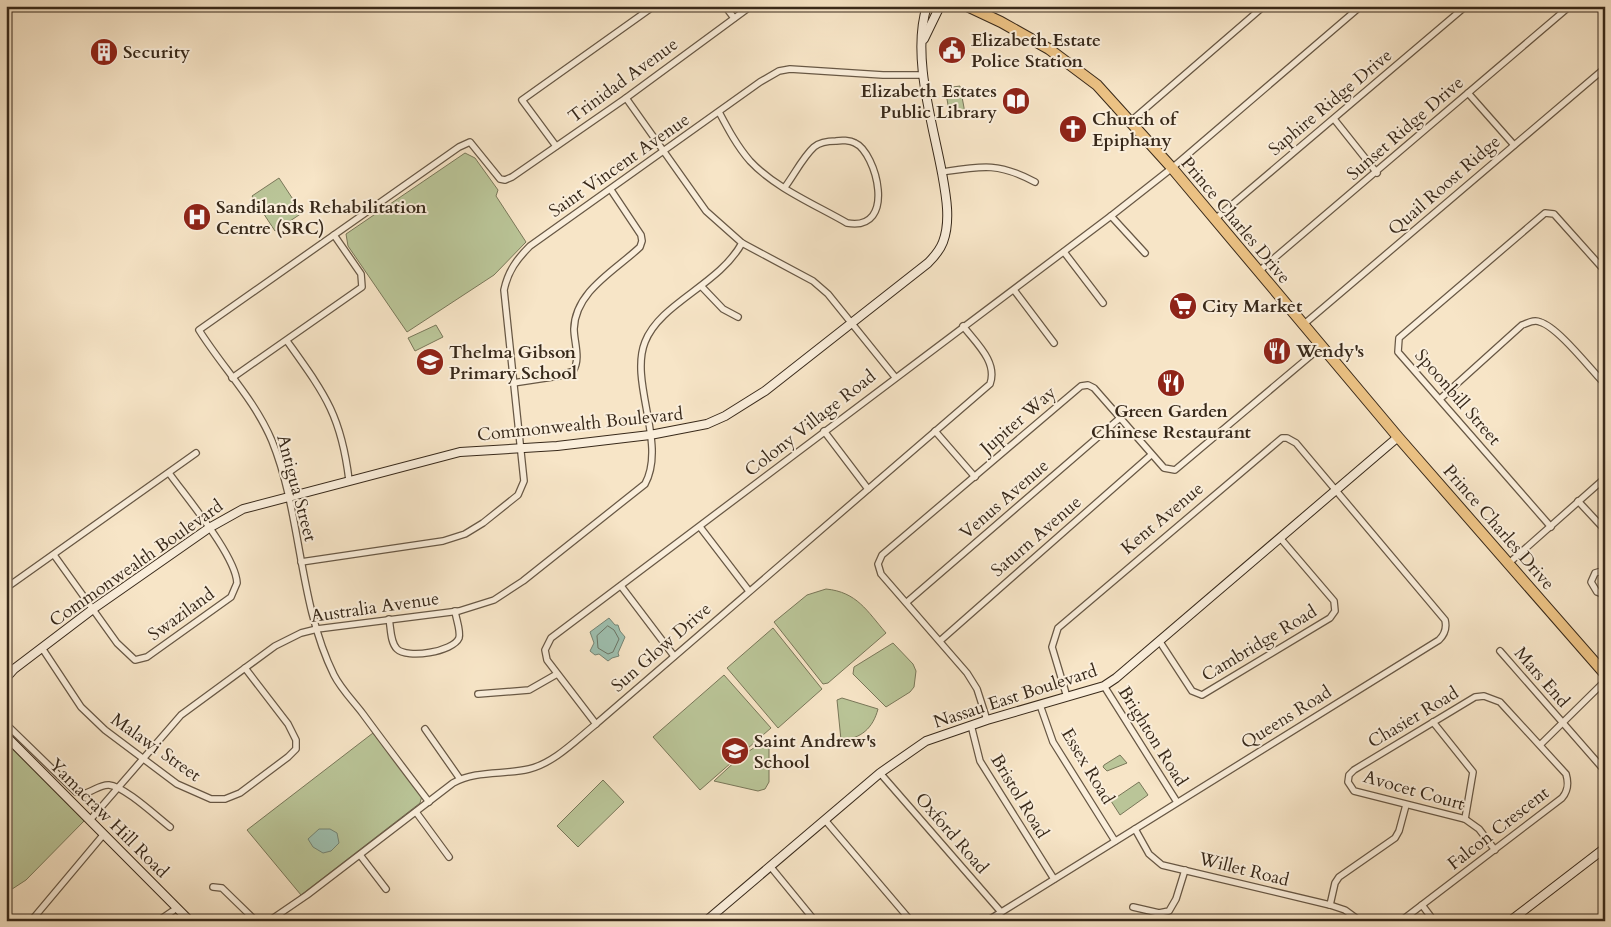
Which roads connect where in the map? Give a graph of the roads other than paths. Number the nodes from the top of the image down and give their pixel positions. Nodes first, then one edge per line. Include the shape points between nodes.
1 (654, 6) edge
2 (725, 6) edge
3 (751, 6) edge
4 (927, 6) edge
5 (940, 6) edge
6 (967, 6) edge
7 (1106, 6) edge
8 (1134, 6) edge
9 (1264, 6) edge
10 (1361, 6) edge
11 (1466, 6) edge
12 (1570, 6) edge
13 (734, 18) junction
14 (921, 46) junction
15 (1605, 68) edge
16 (924, 75) junction
17 (1468, 93) junction
18 (626, 98) junction
19 (719, 112) junction
20 (1334, 119) junction
21 (1131, 121) junction
22 (556, 146) junction
23 (1514, 146) junction
24 (664, 152) junction
25 (1172, 168) junction
26 (942, 172) junction
27 (1377, 173) junction
28 (1035, 182) dead end
29 (785, 187) junction
30 (611, 190) junction
31 (1111, 216) junction
32 (1214, 220) junction
33 (334, 236) junction
34 (742, 242) junction
35 (1064, 252) junction
36 (1146, 253) dead end
37 (1605, 271) edge
38 (1258, 272) junction
39 (702, 287) junction
40 (1014, 290) junction
41 (1103, 303) dead end
42 (738, 317) dead end
43 (853, 323) junction
44 (1303, 325) junction
45 (963, 326) junction
46 (287, 341) junction
47 (1054, 343) dead end
48 (1321, 346) junction
49 (895, 377) junction
50 (232, 378) junction
51 (513, 383) junction
52 (1605, 384) edge
53 (1440, 399) junction
54 (1120, 418) junction
55 (824, 431) junction
56 (935, 431) junction
57 (650, 435) junction
58 (1398, 437) junction
59 (522, 447) junction
60 (196, 453) dead end
61 (1151, 455) junction
62 (169, 473) junction
63 (975, 476) junction
64 (1605, 478) edge
65 (349, 480) junction
66 (868, 489) junction
67 (1337, 491) junction
68 (288, 496) junction
69 (1578, 501) junction
70 (700, 527) junction
71 (1551, 527) junction
72 (209, 528) junction
73 (1605, 530) edge
74 (1281, 539) junction
75 (54, 555) junction
76 (301, 562) junction
77 (1509, 563) junction
78 (1605, 570) edge
79 (621, 586) junction
80 (6, 588) edge
81 (749, 591) junction
82 (1605, 595) edge
83 (907, 602) junction
84 (93, 610) junction
85 (455, 611) junction
86 (389, 619) junction
87 (318, 629) junction
88 (941, 640) junction
89 (1160, 642) junction
90 (42, 648) junction
91 (1500, 651) dead end
92 (674, 656) junction
93 (245, 668) junction
94 (9, 671) edge
95 (556, 674) junction
96 (1605, 674) edge
97 (1605, 681) edge
98 (1104, 686) junction
99 (478, 694) dead end
100 (1067, 697) junction
101 (1040, 705) junction
102 (987, 720) junction
103 (1433, 722) junction
104 (1562, 723) junction
105 (6, 724) edge
106 (596, 724) junction
107 (970, 725) junction
108 (424, 729) dead end
109 (6, 736) edge
110 (1540, 744) junction
111 (142, 759) junction
112 (1605, 771) edge
113 (880, 773) junction
114 (460, 779) junction
115 (1348, 779) joint
116 (118, 787) junction
117 (429, 802) junction
118 (1178, 802) junction
119 (1406, 805) junction
120 (416, 812) junction
121 (1465, 819) junction
122 (90, 820) junction
123 (825, 820) junction
124 (170, 827) dead end
125 (1135, 829) junction
126 (104, 834) junction
127 (1115, 841) junction
128 (1605, 848) edge
129 (1495, 850) junction
130 (360, 855) junction
131 (449, 857) dead end
132 (770, 866) junction
133 (1185, 870) junction
134 (1054, 879) junction
135 (213, 887) dead end
136 (386, 889) dead end
137 (1330, 905) junction
138 (1422, 905) junction
139 (1133, 907) dead end
140 (177, 908) junction
141 (1001, 912) junction
142 (31, 921) edge
143 (158, 921) edge
144 (190, 921) edge
145 (256, 921) edge
146 (269, 921) edge
147 (706, 921) edge
148 (815, 921) edge
149 (910, 921) edge
150 (987, 921) edge
151 (1360, 921) edge
152 (1401, 921) edge
153 (1434, 921) edge
154 (1510, 921) edge

1 - 22 street via 522,100
2 - 13 street
3 - 13 street, Trinidad Avenue
4 - 14 street, Commonwealth Boulevard
5 - 14 street
6 - 21 highway, Prince Charles Drive via 1001,22 1072,65 1097,85
7 - 8 street
9 - 21 street
10 - 25 street, Colony Village Road
11 - 20 street, Saphire Ridge Drive
12 - 17 street, Sunset Ridge Drive
13 - 18 street, Trinidad Avenue
14 - 16 street, Commonwealth Boulevard
15 - 23 street, Quail Roost Ridge
16 - 19 street, Saint Vincent Avenue via 790,69 779,71 760,82
16 - 26 street, Commonwealth Boulevard
17 - 23 street
17 - 27 street, Sunset Ridge Drive
18 - 22 street, Trinidad Avenue
18 - 24 street
19 - 24 street, Saint Vincent Avenue
19 - 29 street via 750,161
20 - 27 street
20 - 32 street, Saphire Ridge Drive
21 - 25 highway, Prince Charles Drive
22 - 33 street, Trinidad Avenue via 505,180 470,142
23 - 44 street, Quail Roost Ridge
24 - 30 street, Saint Vincent Avenue
24 - 34 street via 706,211
25 - 31 street, Colony Village Road
25 - 32 highway, Prince Charles Drive
26 - 28 street via 992,167 1013,170
26 - 43 street, Commonwealth Boulevard via 947,220 938,253
27 - 38 street, Sunset Ridge Drive
29 - 29 street via 847,223 858,225 868,221 875,216 878,207 878,193 869,158 854,142 826,142 815,146
30 - 51 street, Saint Vincent Avenue via 530,246 507,276 504,290
30 - 51 street via 641,235 640,247 596,285 580,304 574,328 577,363 573,371
31 - 35 street, Colony Village Road
31 - 36 street
32 - 38 highway, Prince Charles Drive
33 - 46 street via 361,274 362,287
33 - 50 street, Antigua Street via 199,330
34 - 39 street, Australia Avenue via 728,263
34 - 43 street via 813,281
35 - 40 street, Colony Village Road
35 - 41 street
37 - 53 street, Spoonbill Street via 1554,214 1545,213 1399,338 1398,352
38 - 44 highway, Prince Charles Drive
39 - 42 street via 722,309
39 - 57 street, Australia Avenue via 663,316 644,343 643,374
40 - 45 street, Colony Village Road
40 - 47 street
43 - 49 street
43 - 57 street, Commonwealth Boulevard via 764,391 725,416 706,424
44 - 48 highway, Prince Charles Drive
45 - 49 street, Colony Village Road
45 - 56 street, Sun Glow Drive via 988,359 993,376 990,384
46 - 50 street
46 - 65 street via 332,406 346,452
48 - 58 highway, Prince Charles Drive
48 - 61 street, Jupiter Way via 1178,468 1164,468
49 - 55 street, Colony Village Road
50 - 68 street, Antigua Street via 265,426
51 - 59 street, Saint Vincent Avenue
52 - 53 street via 1552,328 1540,321 1532,321 1522,326
53 - 71 street, Spoonbill Street
54 - 61 street, Jupiter Way
54 - 63 street, Jupiter Way via 1094,388 1081,386
54 - 83 street, Venus Avenue
55 - 66 street
55 - 70 street, Colony Village Road
56 - 63 street
56 - 66 street, Sun Glow Drive
57 - 59 street, Commonwealth Boulevard
57 - 85 street, Australia Avenue via 652,464 645,484 494,600
58 - 67 street, Nassau East Boulevard
58 - 77 highway, Prince Charles Drive
59 - 65 street, Commonwealth Boulevard via 460,452
59 - 76 street, Saint Vincent Avenue via 524,481 518,495 465,534 443,541
60 - 62 street
61 - 88 street, Saturn Avenue
62 - 72 street, Swaziland
62 - 75 street
63 - 83 street, Jupiter Way via 879,560 881,574
64 - 69 street
65 - 68 street, Commonwealth Boulevard
66 - 81 street, Sun Glow Drive
67 - 74 street, Nassau East Boulevard
67 - 100 street, Kent Avenue via 1296,443 1287,438 1277,440 1058,628 1052,647
67 - 118 street, Queens Road via 1445,620 1446,631 1443,636
68 - 72 street, Commonwealth Boulevard via 243,509
68 - 76 street, Antigua Street
69 - 71 street
69 - 73 street
70 - 79 street, Colony Village Road
70 - 81 street
71 - 77 street
72 - 84 street, Commonwealth Boulevard
72 - 84 street, Swaziland via 235,571 238,583 235,593 147,657 141,660 130,657
74 - 89 street, Nassau East Boulevard
74 - 89 street, Cambridge Road via 1334,601 1335,611 1330,618 1202,695 1192,691
75 - 80 street
75 - 84 street, Swaziland
76 - 87 street, Antigua Street
77 - 96 highway, Prince Charles Drive
78 - 82 street via 1595,573 1591,582 1597,592
79 - 92 street
79 - 95 street, Colony Village Road via 548,641 545,655
81 - 92 street, Sun Glow Drive
83 - 88 street, Jupiter Way
84 - 90 street, Commonwealth Boulevard
85 - 86 street, Australia Avenue
85 - 86 street via 459,635 455,643 447,648 409,655 399,651 393,643
86 - 87 street, Australia Avenue
87 - 93 street, Australia Avenue via 301,632
87 - 117 street, Antigua Street via 335,677
88 - 102 street, Jupiter Way via 977,689
89 - 98 street, Nassau East Boulevard
90 - 94 street, Commonwealth Boulevard
90 - 111 street, Malawi Street via 81,707
91 - 104 street, Mars End
92 - 106 street, Sun Glow Drive
93 - 111 street, Australia Avenue via 181,715
93 - 111 street, Malawi Street via 295,735 296,748 288,757 240,793 219,799 202,797
95 - 99 street via 529,690
95 - 106 street, Colony Village Road
97 - 104 street
98 - 100 street, Nassau East Boulevard
98 - 118 street, Brighton Road
100 - 101 street, Nassau East Boulevard
101 - 102 street, Nassau East Boulevard
101 - 127 street, Essex Road via 1053,742
102 - 107 street, Nassau East Boulevard
103 - 110 street, Chasier Road via 1475,697 1493,698
103 - 115 street, Chasier Road via 1354,770
103 - 121 street via 1473,772
104 - 110 street
104 - 112 street, Mars End
105 - 116 street via 76,792 82,794 105,785
106 - 114 street, Sun Glow Drive via 542,765 528,770
107 - 113 street, Nassau East Boulevard via 926,741
107 - 134 street, Bristol Road via 980,761
108 - 114 street
109 - 122 street, Yamacraw Hill Road
110 - 129 street, Falcon Crescent via 1566,774 1566,793
111 - 116 street, Australia Avenue
113 - 123 street, Nassau East Boulevard
113 - 141 street, Oxford Road
114 - 117 street, Sun Glow Drive
115 - 119 street, Avocet Court via 1354,791
116 - 122 street, Australia Avenue
116 - 124 street
117 - 120 street, Sun Glow Drive
118 - 125 street, Queens Road
119 - 121 street, Avocet Court
119 - 137 street via 1394,838 1339,877
120 - 130 street, Sun Glow Drive
120 - 131 street
121 - 129 street, Avocet Court via 1479,829
122 - 126 street, Yamacraw Hill Road
123 - 132 street, Nassau East Boulevard
123 - 149 street
125 - 127 street, Queens Road
125 - 133 street, Willet Road via 1155,861
126 - 140 street, Yamacraw Hill Road
126 - 142 street
127 - 134 street, Queens Road
128 - 154 street
129 - 138 street, Falcon Crescent
130 - 136 street
130 - 146 street, Sun Glow Drive
132 - 147 street, Nassau East Boulevard
132 - 148 street
133 - 137 street, Willet Road
133 - 139 street via 1169,911 1159,913
134 - 141 street, Queens Road
135 - 145 street via 222,888
137 - 151 street, Willet Road via 1345,910
138 - 152 street, Falcon Crescent
138 - 153 street
140 - 143 street
140 - 144 street, Yamacraw Hill Road
141 - 150 street, Queens Road

